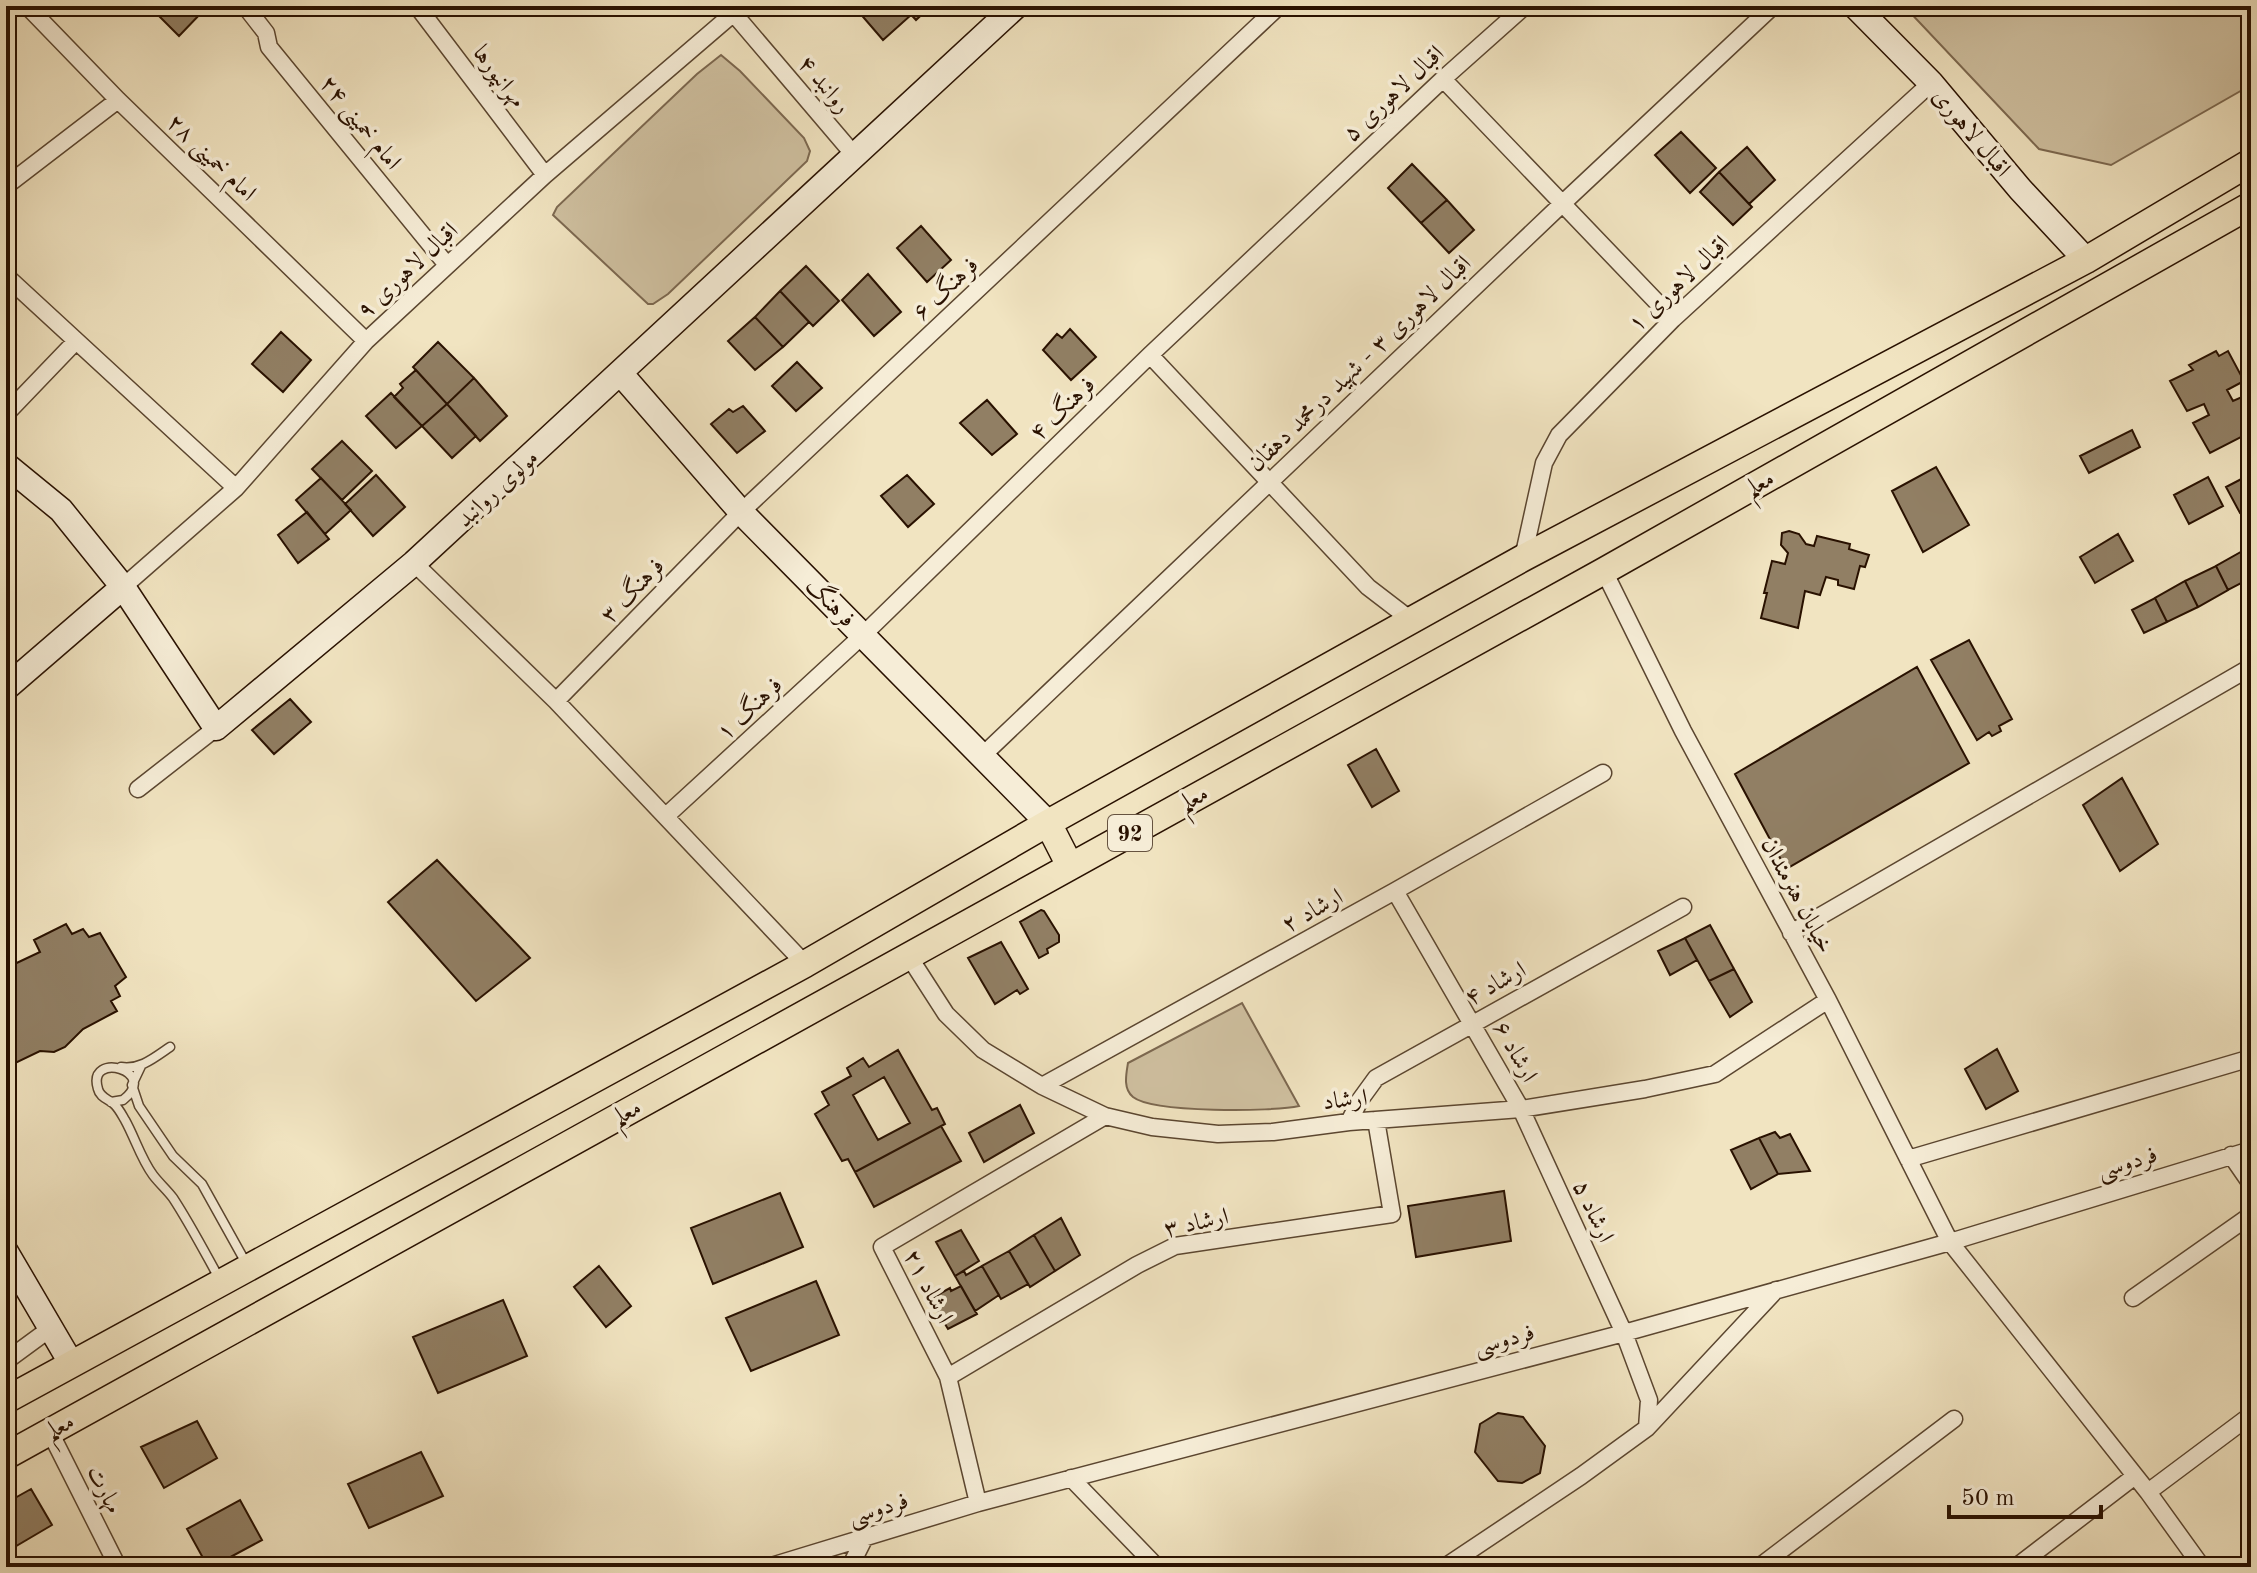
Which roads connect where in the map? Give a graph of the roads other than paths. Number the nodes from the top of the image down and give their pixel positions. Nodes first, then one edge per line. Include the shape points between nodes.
1 (27, 6) edge
2 (245, 6) edge
3 (417, 6) edge
4 (1016, 6) edge
5 (1279, 6) edge
6 (1525, 6) edge
7 (1773, 6) edge
8 (1855, 6) edge
9 (735, 8) edge
10 (1443, 79) junction
11 (1931, 83) junction
12 (118, 100) junction
13 (855, 156) junction
14 (2251, 162) edge
15 (545, 175) junction
16 (6, 186) edge
17 (1563, 203) junction
18 (2251, 205) edge
19 (1296, 217) joint
20 (2086, 260) junction
21 (447, 265) junction
22 (6, 276) edge
23 (1673, 319) junction
24 (76, 341) junction
25 (366, 341) junction
26 (1150, 355) junction
27 (621, 374) junction
28 (6, 414) edge
29 (6, 465) edge
30 (1270, 481) junction
31 (236, 488) junction
32 (741, 512) junction
33 (1523, 558) junction
34 (414, 563) junction
35 (1604, 571) junction
36 (123, 587) junction
37 (1411, 620) junction
38 (863, 635) junction
39 (2251, 667) edge
40 (6, 688) edge
41 (556, 701) junction
42 (216, 728) junction
43 (981, 757) junction
44 (1603, 773) dead end
45 (138, 789) dead end
46 (666, 816) junction
47 (1048, 823) junction
48 (1070, 866) junction
49 (1395, 891) junction
50 (1683, 907) dead end
51 (1791, 933) junction
52 (908, 955) junction
53 (805, 964) junction
54 (1828, 1000) junction
55 (1473, 1023) junction
56 (170, 1047) dead end
57 (2251, 1058) edge
58 (141, 1066) junction
59 (121, 1067) junction
60 (132, 1085) junction
61 (1042, 1086) junction
62 (111, 1102) junction
63 (1521, 1109) junction
64 (1105, 1116) junction
65 (1376, 1120) junction
66 (1349, 1122) junction
67 (2251, 1150) edge
68 (2231, 1155) junction
69 (1908, 1159) junction
70 (2251, 1184) edge
71 (2251, 1215) edge
72 (1950, 1242) junction
73 (6, 1252) edge
74 (249, 1267) junction
75 (222, 1282) junction
76 (1776, 1290) junction
77 (2133, 1298) dead end
78 (51, 1328) junction
79 (1624, 1333) junction
80 (6, 1361) edge
81 (71, 1363) junction
82 (948, 1377) junction
83 (6, 1400) edge
84 (2251, 1415) edge
85 (1954, 1419) dead end
86 (1647, 1428) junction
87 (50, 1432) junction
88 (6, 1456) edge
89 (2135, 1476) junction
90 (1071, 1478) junction
91 (2148, 1492) junction
92 (978, 1503) junction
93 (865, 1537) junction
94 (118, 1567) edge
95 (768, 1567) edge
96 (850, 1567) edge
97 (1157, 1567) edge
98 (1445, 1567) edge
99 (1759, 1567) edge
100 (2016, 1567) edge
101 (2202, 1567) edge

1 - 12 street, امام خمینی ۲۸
2 - 21 street, امام خمینی ۲۴ via 266,33 269,47
3 - 15 street, مهرانپورها
4 - 13 street, مولوی روانبد
5 - 32 street, فرهنگ ۶
6 - 10 street, اقبال لاهوری ۵
7 - 17 street, اقبال لاهوری ۳ - شهید درمحمد دهقان
8 - 11 street, اقبال لاهوری
9 - 13 street, روانبد ۴
9 - 15 street, اقبال لاهوری ۹
10 - 17 street
10 - 19 street, اقبال لاهوری ۵
11 - 20 street, اقبال لاهوری
11 - 23 street, اقبال لاهوری ۱
12 - 16 street
12 - 25 street, امام خمینی ۲۸
13 - 27 street, مولوی روانبد
14 - 20 main road, معلم / 92
15 - 21 street, اقبال لاهوری ۹
17 - 23 street
17 - 30 street, اقبال لاهوری ۳ - شهید درمحمد دهقان
18 - 35 main road, معلم / 92
19 - 26 street, فرهنگ ۴
20 - 33 main road, معلم / 92
21 - 25 street, اقبال لاهوری ۹
22 - 24 street
23 - 33 street, اقبال لاهوری ۱ via 1559,435 1544,463
24 - 28 street
24 - 31 street
25 - 31 street, اقبال لاهوری ۹
26 - 30 street
26 - 38 street, فرهنگ ۴
27 - 32 street, فرهنگ
27 - 34 street, مولوی روانبد
29 - 36 street via 61,510
30 - 37 street via 1368,587
30 - 43 street, اقبال لاهوری ۳ - شهید درمحمد دهقان
31 - 36 street, اقبال لاهوری ۹
32 - 38 street, فرهنگ
32 - 41 street, فرهنگ ۳
33 - 37 main road, معلم / 92
34 - 41 street
34 - 42 street, مولوی روانبد
35 - 48 main road, معلم / 92
35 - 51 street, خیابان هنرمندان
36 - 40 street
36 - 42 street
37 - 47 main road, معلم / 92
38 - 43 street, فرهنگ
38 - 46 street, فرهنگ ۱
39 - 51 street
41 - 46 street
42 - 45 street
43 - 47 street, فرهنگ
44 - 49 street, ارشاد ۲
46 - 53 street
47 - 48 main road
47 - 53 main road, معلم / 92
48 - 52 main road, معلم / 92
49 - 55 street, ارشاد ۶
49 - 61 street, ارشاد ۲
50 - 55 street, ارشاد ۴
51 - 54 street, خیابان هنرمندان
52 - 61 street, ارشاد via 955,1023 983,1050
52 - 87 main road, معلم / 92
53 - 74 main road, معلم / 92
54 - 63 street, ارشاد via 1715,1074
54 - 69 street, خیابان هنرمندان
55 - 63 street, ارشاد ۶
55 - 66 street, ارشاد ۴ via 1376,1078
56 - 58 lane
57 - 69 street
58 - 59 lane
58 - 60 lane
59 - 60 lane
59 - 62 lane via 105,1069 98,1078 98,1090
60 - 62 lane via 128,1096
60 - 74 lane via 139,1106 173,1156 202,1184
61 - 64 street, ارشاد
62 - 75 lane
63 - 65 street, ارشاد
63 - 79 street, ارشاد ۵
64 - 66 street, ارشاد via 1218,1134
64 - 82 street, ارشاد ۲۱ via 882,1247
65 - 66 street, ارشاد
65 - 82 street, ارشاد ۳ via 1392,1214 1175,1246
67 - 68 street, فردوسی
68 - 70 street
68 - 72 street, فردوسی
69 - 72 street, خیابان هنرمندان
71 - 77 street
72 - 76 street, فردوسی
72 - 89 street, خیابان هنرمندان
73 - 78 street
74 - 75 main road, معلم / 92
75 - 81 main road, معلم / 92
76 - 79 street, فردوسی
76 - 86 street
78 - 80 street
78 - 81 street
79 - 86 street, ارشاد ۵ via 1649,1400
79 - 90 street, فردوسی
81 - 83 main road, معلم / 92
82 - 92 street, ارشاد ۲۱
84 - 91 street
85 - 99 street
86 - 98 street
87 - 88 main road, معلم / 92
87 - 94 street, مهارت
89 - 91 street, خیابان هنرمندان
89 - 100 street
90 - 92 street, فردوسی
90 - 97 street
91 - 101 street, خیابان هنرمندان
92 - 93 street, فردوسی
93 - 95 street, فردوسی
93 - 96 street

